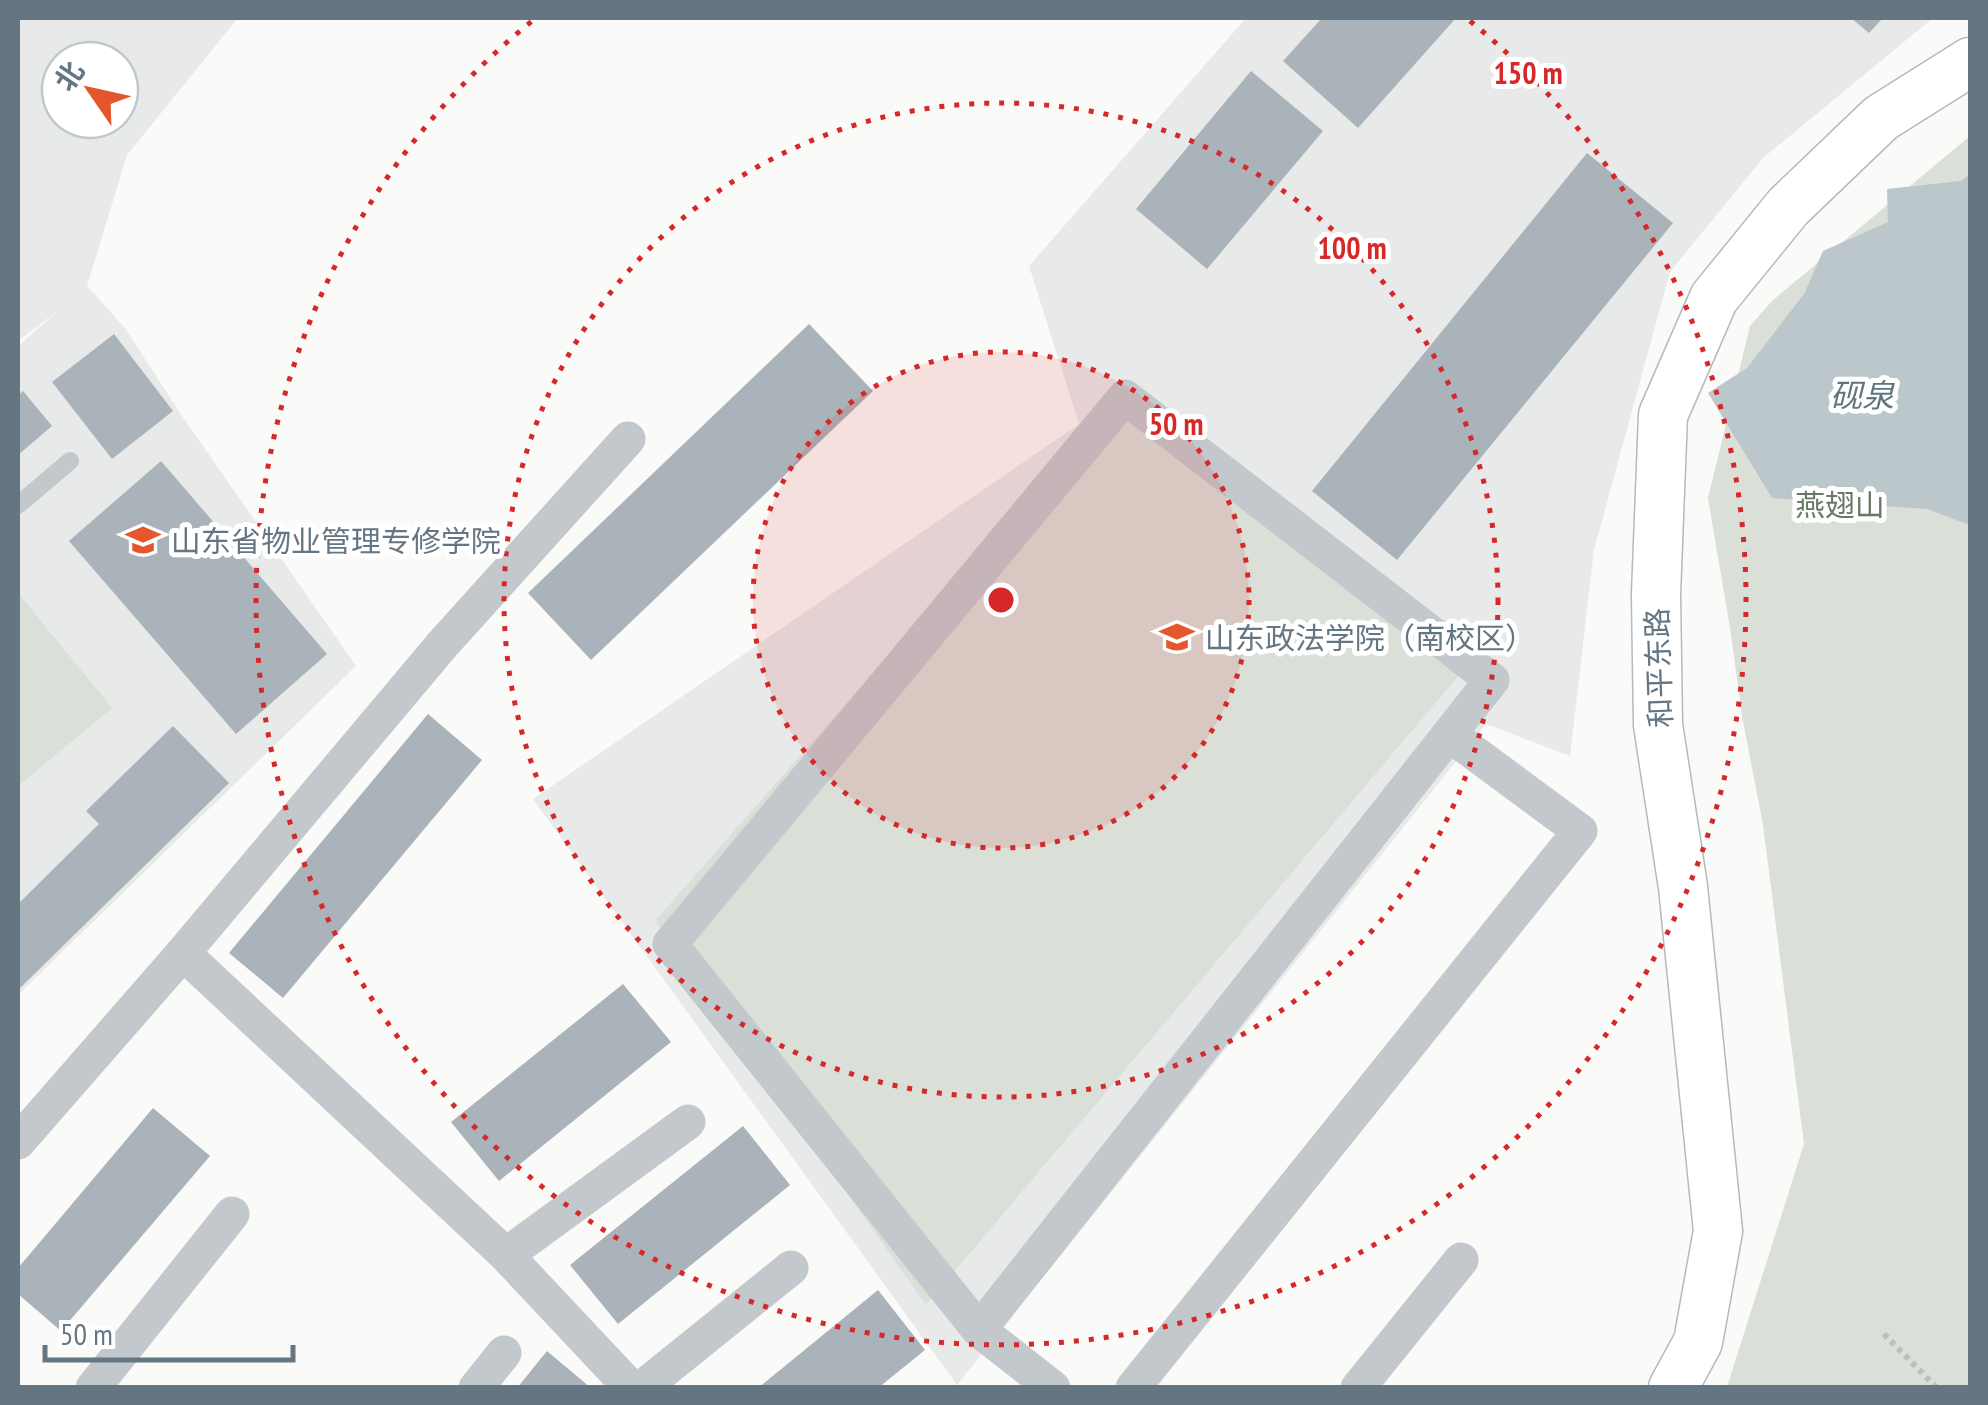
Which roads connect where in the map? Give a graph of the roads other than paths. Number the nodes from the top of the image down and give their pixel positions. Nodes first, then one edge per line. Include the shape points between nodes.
1 (1970, 62) edge
2 (628, 438) dead end
3 (70, 461) dead end
4 (18, 505) edge
5 (1450, 735) junction
6 (183, 953) junction
7 (688, 1122) dead end
8 (18, 1142) edge
9 (232, 1214) dead end
10 (506, 1255) junction
11 (1461, 1260) dead end
12 (791, 1268) dead end
13 (979, 1330) junction
14 (504, 1353) dead end
15 (93, 1388) edge
16 (476, 1388) edge
17 (631, 1388) edge
18 (642, 1388) edge
19 (1053, 1388) edge
20 (1133, 1388) edge
21 (1358, 1388) edge
22 (1673, 1388) edge

1 - 22 main road, 和平东路 via 1881,118 1788,207 1714,298 1664,415 1658,725 1683,887 1718,1232 1698,1342
2 - 6 street via 442,644
3 - 4 lane
5 - 13 street
5 - 13 street via 1492,680 1125,398 670,944
5 - 20 street via 1580,831
6 - 8 street
6 - 10 street
7 - 10 street
9 - 15 street
10 - 17 street
11 - 21 street
12 - 18 street
13 - 19 street
14 - 16 street

